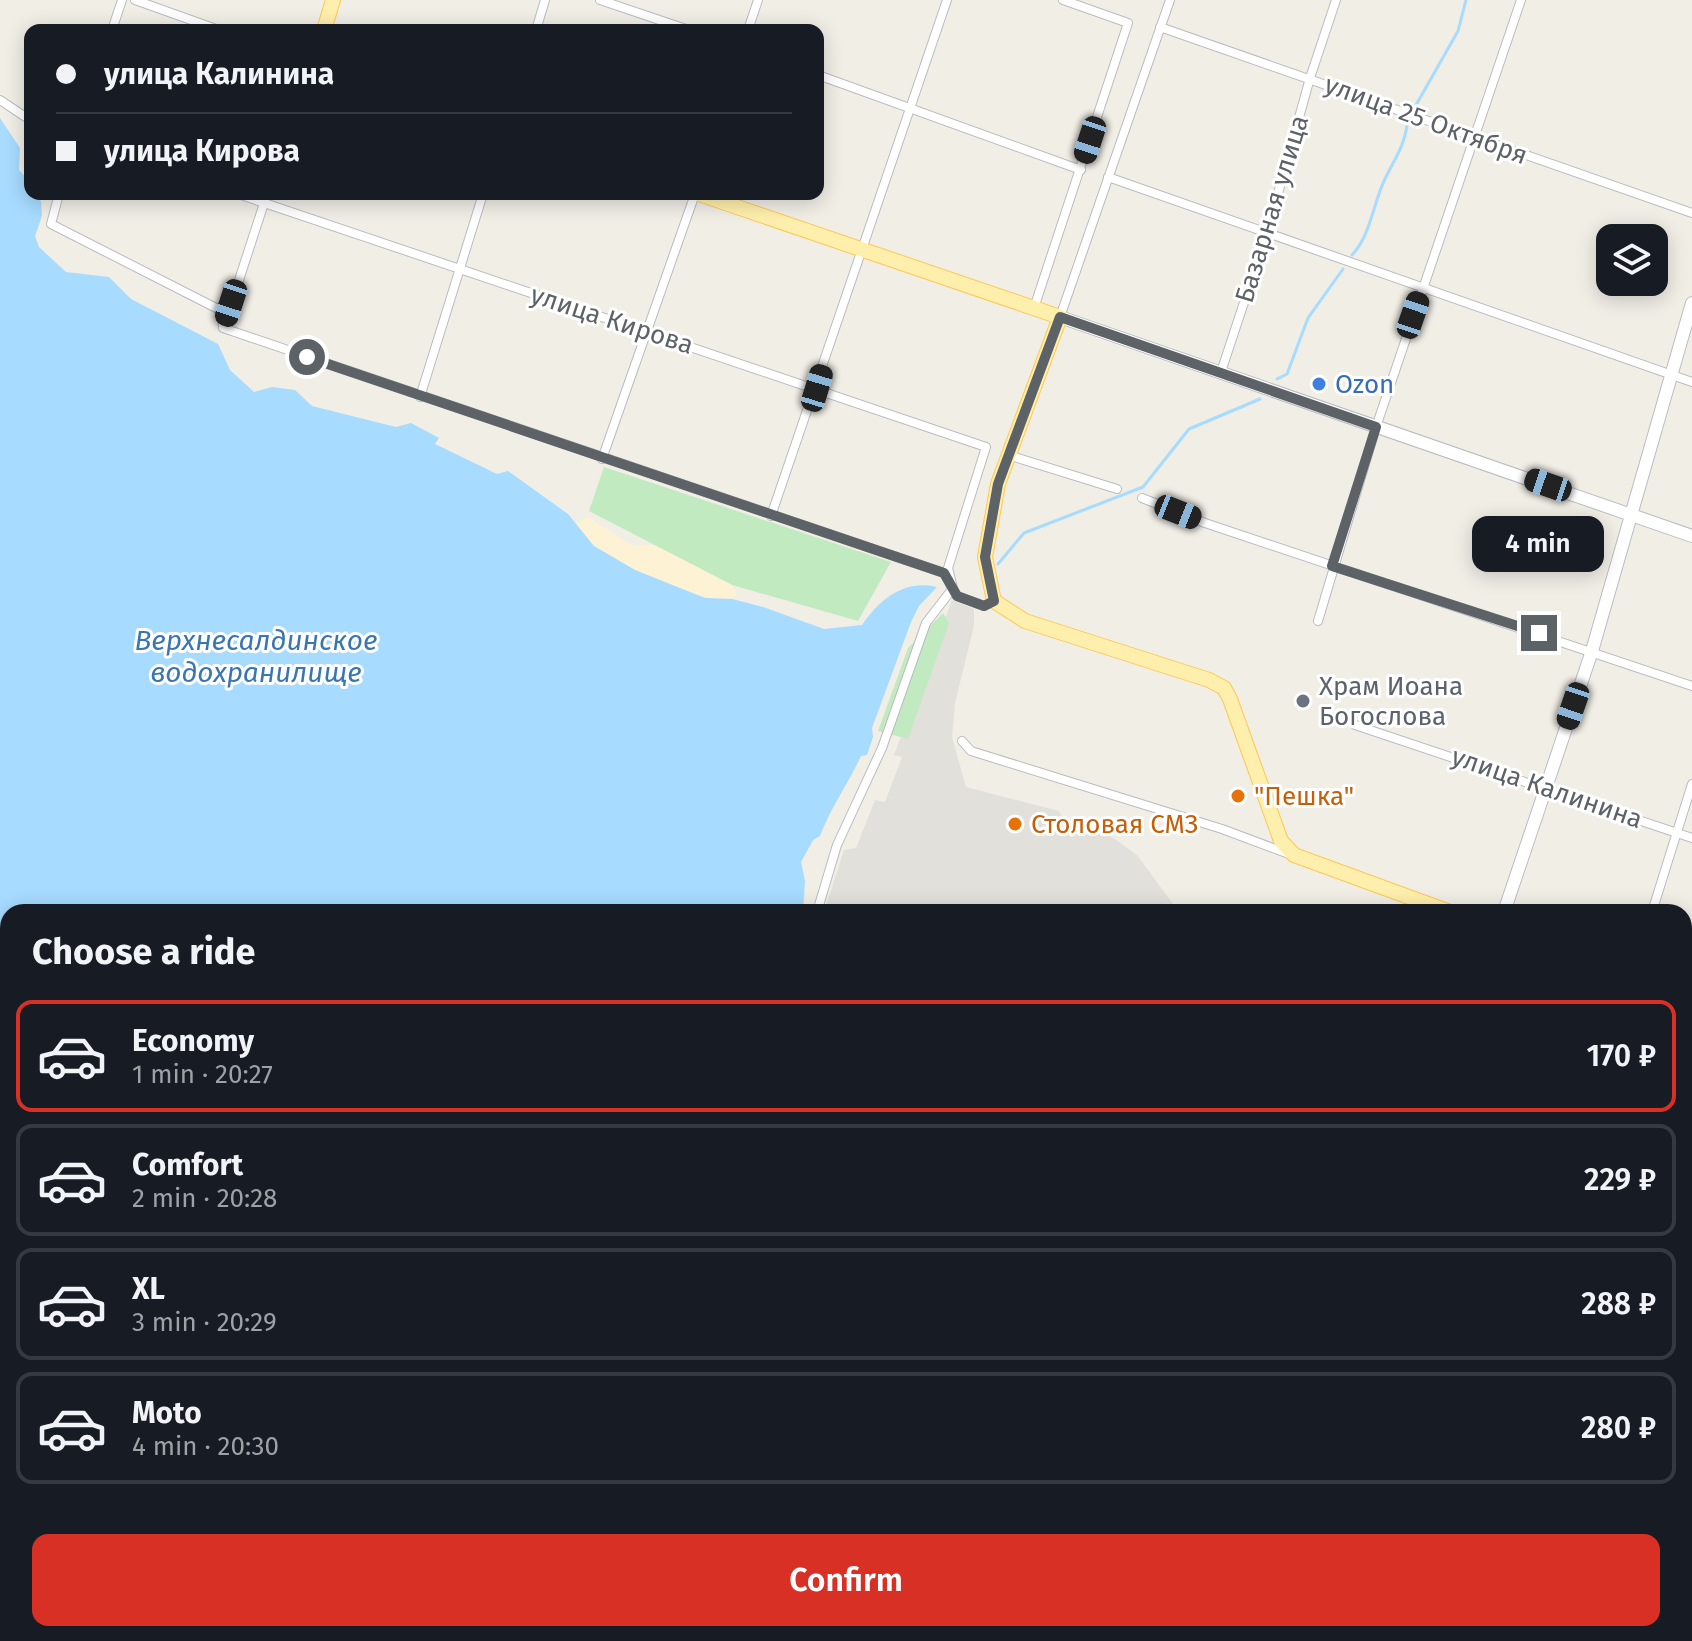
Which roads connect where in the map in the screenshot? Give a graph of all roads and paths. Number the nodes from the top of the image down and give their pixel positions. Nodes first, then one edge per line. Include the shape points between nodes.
1 (122, 0) edge
2 (135, 0) edge
3 (333, 0) edge
4 (545, 0) edge
5 (600, 0) edge
6 (758, 0) edge
7 (947, 0) edge
8 (1063, 0) edge
9 (1170, 0) edge
10 (1336, 0) edge
11 (1521, 0) edge
12 (114, 24) edge
13 (202, 24) edge
14 (326, 24) edge
15 (538, 24) edge
16 (671, 24) edge
17 (750, 24) edge
18 (1160, 27) junction
19 (824, 77) edge
20 (1310, 78) junction
21 (0, 100) edge
22 (911, 108) junction
23 (24, 116) edge
24 (1474, 139) junction
25 (1081, 170) junction
26 (1108, 177) junction
27 (57, 200) edge
28 (265, 200) edge
29 (271, 200) edge
30 (481, 200) edge
31 (695, 200) edge
32 (715, 200) edge
33 (1692, 213) edge
34 (1267, 233) junction
35 (863, 249) junction
36 (459, 269) junction
37 (1423, 287) junction
38 (1692, 303) edge
39 (1034, 308) junction
40 (1060, 317) junction
41 (223, 328) junction
42 (648, 332) junction
43 (1221, 372) junction
44 (1670, 375) junction
45 (1692, 382) edge
46 (817, 388) junction
47 (420, 397) junction
48 (1376, 427) junction
49 (1008, 455) junction
50 (602, 459) junction
51 (1117, 489) dead end
52 (1142, 498) dead end
53 (1634, 515) junction
54 (771, 516) junction
55 (1692, 536) edge
56 (1332, 566) junction
57 (953, 588) junction
58 (994, 601) junction
59 (1318, 621) dead end
60 (1592, 651) junction
61 (1692, 686) edge
62 (1355, 725) dead end
63 (962, 741) dead end
64 (1692, 784) edge
65 (1545, 788) junction
66 (1677, 833) junction
67 (1692, 838) edge
68 (1294, 855) junction
69 (819, 904) edge
70 (1428, 904) edge
71 (1507, 904) edge
72 (1655, 904) edge

1 - 12 street
2 - 13 street
3 - 14 main road
4 - 15 street
5 - 16 street
6 - 17 street
7 - 22 street
8 - 25 street via 1128,23
9 - 18 street
10 - 20 street, Базарная улица
11 - 24 street
18 - 20 street, улица 25 Октября
18 - 26 street
19 - 22 street
20 - 24 street, улица 25 Октября
20 - 34 street, Базарная улица
21 - 23 street
22 - 25 street
22 - 35 street
24 - 33 street, улица 25 Октября
24 - 37 street
25 - 39 street
26 - 34 street
26 - 40 street
27 - 41 street via 51,224 222,311
28 - 41 street
29 - 36 street, улица Кирова
30 - 36 street
31 - 42 street
32 - 35 main road
34 - 37 street
34 - 43 street, Базарная улица
35 - 39 main road
35 - 46 street
36 - 42 street, улица Кирова
36 - 47 street
37 - 44 street
37 - 48 street
38 - 44 main road
39 - 40 main road
40 - 43 main road
40 - 49 main road
41 - 47 street
42 - 46 street, улица Кирова
42 - 50 street
43 - 48 main road
44 - 45 street
44 - 53 main road
46 - 54 street
46 - 57 street, улица Кирова via 986,447 948,568
47 - 50 street
48 - 53 main road
48 - 56 street
49 - 51 street
49 - 58 main road via 985,557
50 - 54 street
52 - 56 street
53 - 55 main road
53 - 60 main road
54 - 57 street via 944,573
56 - 59 street
56 - 60 street
57 - 58 street via 957,596 984,606
57 - 69 street via 926,623 882,748 837,845
58 - 68 main road via 1025,621 1224,688 1281,841
60 - 61 street
60 - 65 main road
62 - 65 street, улица Калинина
63 - 68 street via 971,751
64 - 66 street
65 - 66 street, улица Калинина
65 - 71 main road
66 - 67 street, улица Калинина
66 - 72 street
68 - 70 main road

